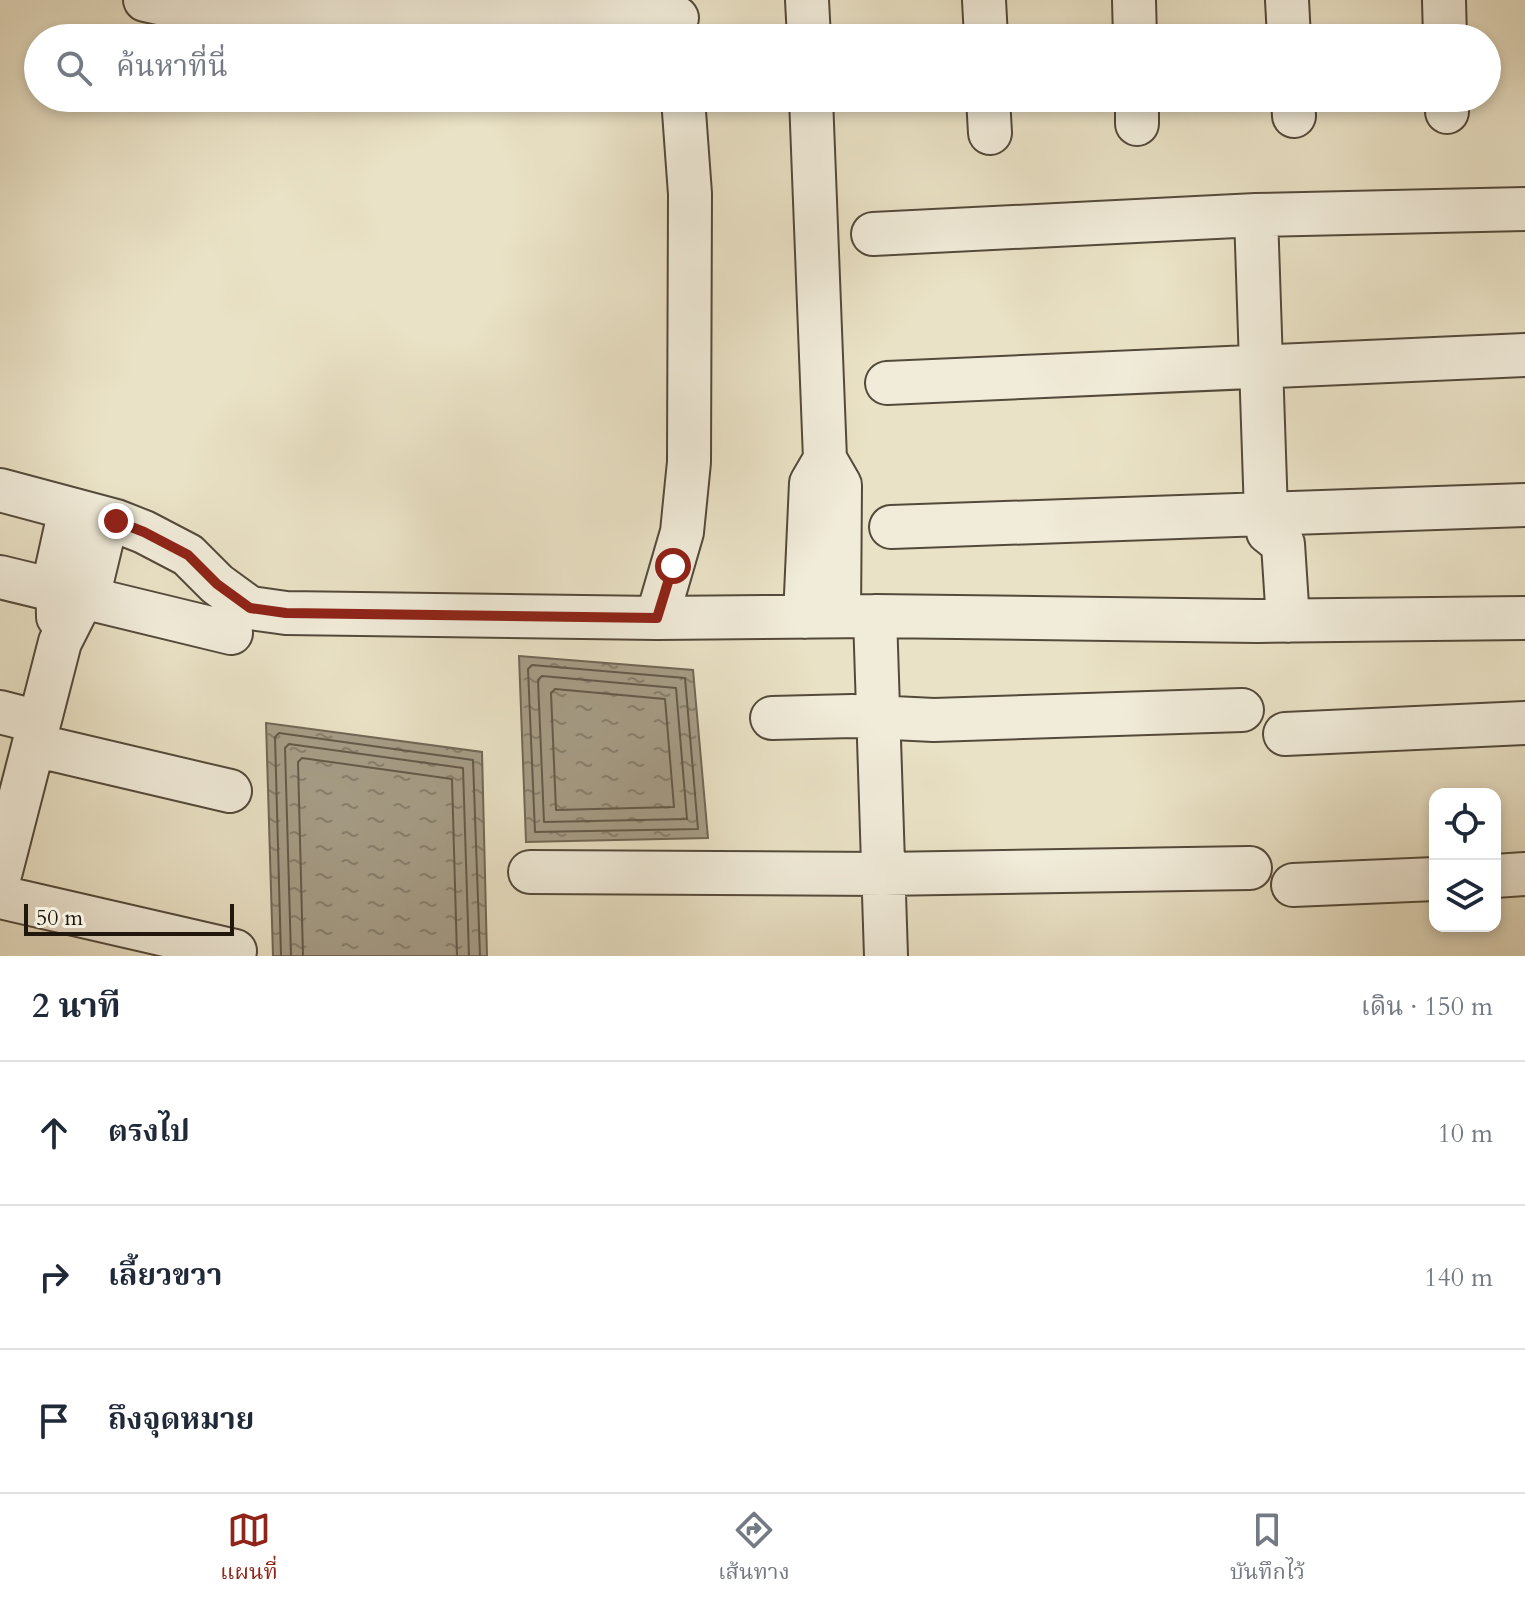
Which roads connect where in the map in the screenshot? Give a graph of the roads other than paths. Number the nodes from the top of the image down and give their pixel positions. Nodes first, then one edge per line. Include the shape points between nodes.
1 (145, 0) edge
2 (807, 0) edge
3 (984, 0) edge
4 (1134, 0) edge
5 (1287, 0) edge
6 (1444, 0) edge
7 (372, 9) edge
8 (677, 19) edge
9 (808, 24) edge
10 (985, 24) edge
11 (1135, 24) edge
12 (1288, 24) edge
13 (1445, 24) edge
14 (684, 112) edge
15 (812, 112) edge
16 (1525, 209) edge
17 (1256, 215) junction
18 (873, 234) dead end
19 (1525, 355) edge
20 (1261, 366) junction
21 (887, 383) dead end
22 (0, 490) edge
23 (1525, 505) edge
24 (89, 514) junction
25 (1267, 523) junction
26 (891, 527) dead end
27 (0, 577) edge
28 (70, 595) junction
29 (843, 616) junction
30 (657, 618) junction
31 (1525, 618) edge
32 (1272, 621) junction
33 (231, 633) dead end
34 (1242, 710) dead end
35 (866, 716) junction
36 (772, 718) dead end
37 (1525, 723) edge
38 (24, 726) edge
39 (1285, 734) dead end
40 (230, 791) dead end
41 (2, 859) edge
42 (1250, 868) dead end
43 (530, 872) dead end
44 (870, 874) junction
45 (1525, 874) edge
46 (1501, 876) edge
47 (1429, 879) edge
48 (1293, 885) dead end
49 (0, 897) edge
50 (235, 951) dead end
51 (858, 956) edge
52 (886, 956) edge

1 - 7 street via 214,15
2 - 9 street
3 - 10 street
4 - 11 street
5 - 12 street
6 - 13 street
7 - 8 street
14 - 30 street via 690,194 689,462 682,532
15 - 29 street via 825,459 811,483
16 - 17 street
17 - 18 street
17 - 20 street
19 - 20 street
20 - 21 street
20 - 25 street
22 - 24 street
23 - 25 street
24 - 28 street via 57,568
24 - 30 street via 144,532 188,555 250,608 286,613
25 - 26 street
25 - 32 street via 1255,544
27 - 28 street
28 - 33 street
28 - 38 street via 60,642
29 - 30 street
29 - 32 street
29 - 35 street
31 - 32 street
34 - 35 street via 934,720
35 - 36 street
35 - 44 street
37 - 39 street
38 - 40 street
38 - 41 street
42 - 44 street
43 - 44 street
44 - 51 street
44 - 52 street
45 - 46 street
47 - 48 street
49 - 50 street

